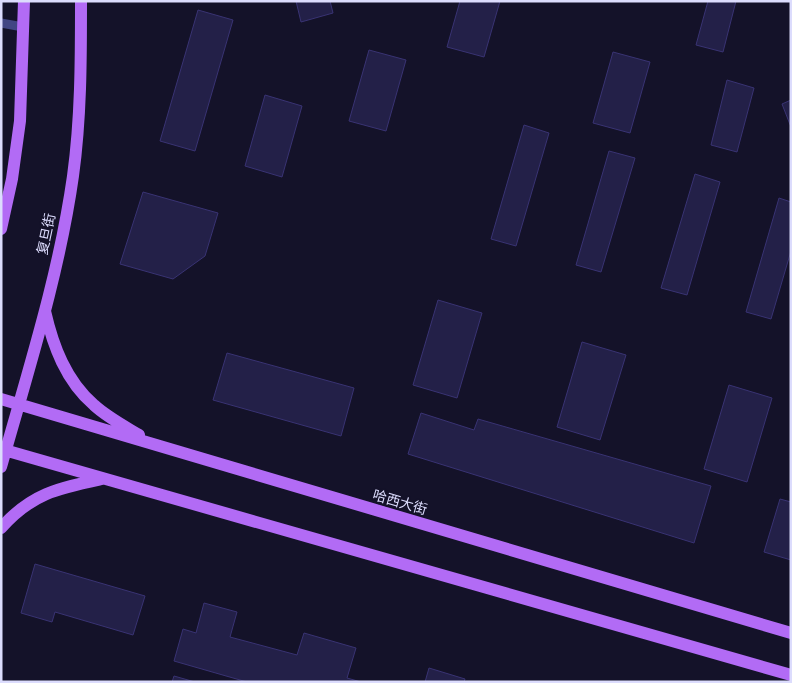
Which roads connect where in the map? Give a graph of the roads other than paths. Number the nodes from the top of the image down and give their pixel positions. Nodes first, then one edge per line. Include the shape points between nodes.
1 (24, 1) edge
2 (81, 1) edge
3 (1, 23) edge
4 (23, 27) junction
5 (1, 229) edge
6 (45, 307) junction
7 (1, 399) edge
8 (20, 405) junction
9 (156, 445) junction
10 (4, 449) edge
11 (1, 467) edge
12 (104, 479) junction
13 (1, 528) edge
14 (791, 633) edge
15 (791, 675) edge

1 - 4 main road
2 - 6 main road, 复旦街 via 81,94 73,175 62,240
3 - 4 lane
4 - 5 main road via 20,121
6 - 8 main road, 复旦街
6 - 9 main road via 60,360 78,389 94,406
7 - 8 main road, 哈西大街
8 - 9 main road, 哈西大街
8 - 10 main road, 复旦街
9 - 14 main road, 哈西大街
10 - 11 main road, 复旦街
10 - 12 main road
12 - 13 main road via 62,487 32,500
12 - 15 main road

